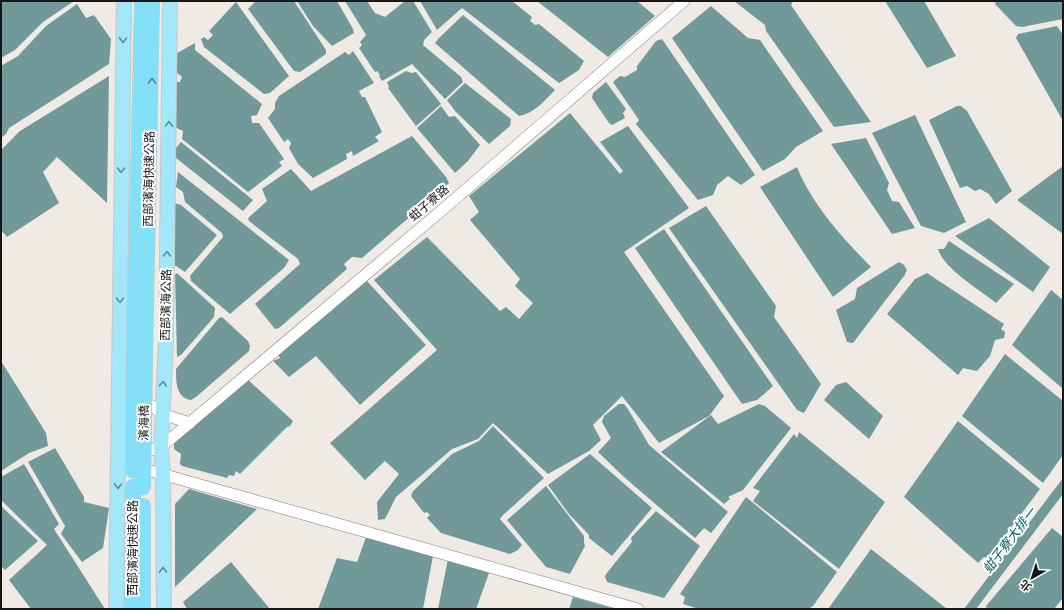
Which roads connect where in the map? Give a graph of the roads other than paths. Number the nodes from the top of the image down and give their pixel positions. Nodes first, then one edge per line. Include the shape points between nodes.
1 (124, 1) edge
2 (142, 1) edge
3 (152, 1) edge
4 (170, 1) edge
5 (684, 1) edge
6 (140, 358) junction
7 (118, 389) junction
8 (162, 414) junction
9 (190, 423) junction
10 (118, 434) junction
11 (161, 447) junction
12 (118, 461) junction
13 (163, 474) junction
14 (138, 487) junction
15 (116, 609) edge
16 (132, 609) edge
17 (143, 609) edge
18 (164, 609) edge
19 (638, 609) edge

1 -> 7 main road
2 - 6 highway, 西部濱海快速公路
6 -> 3 highway, 西部濱海快速公路
8 -> 4 main road, 西部濱海公路 via 166,341
5 - 9 street, 蚶子寮路
6 - 14 highway, 濱海橋, bridge
7 - 8 street via 154,407
7 - 10 main road
8 - 9 street
8 - 10 street via 139,417
8 - 11 main road, 西部濱海公路
9 - 11 street, 蚶子寮路
10 - 12 main road
11 - 12 street
11 - 13 main road, 西部濱海公路
12 - 13 street
12 -> 15 main road
18 -> 13 main road, 西部濱海公路
13 - 19 street
14 - 16 highway, 西部濱海快速公路
14 - 17 highway, 西部濱海快速公路

